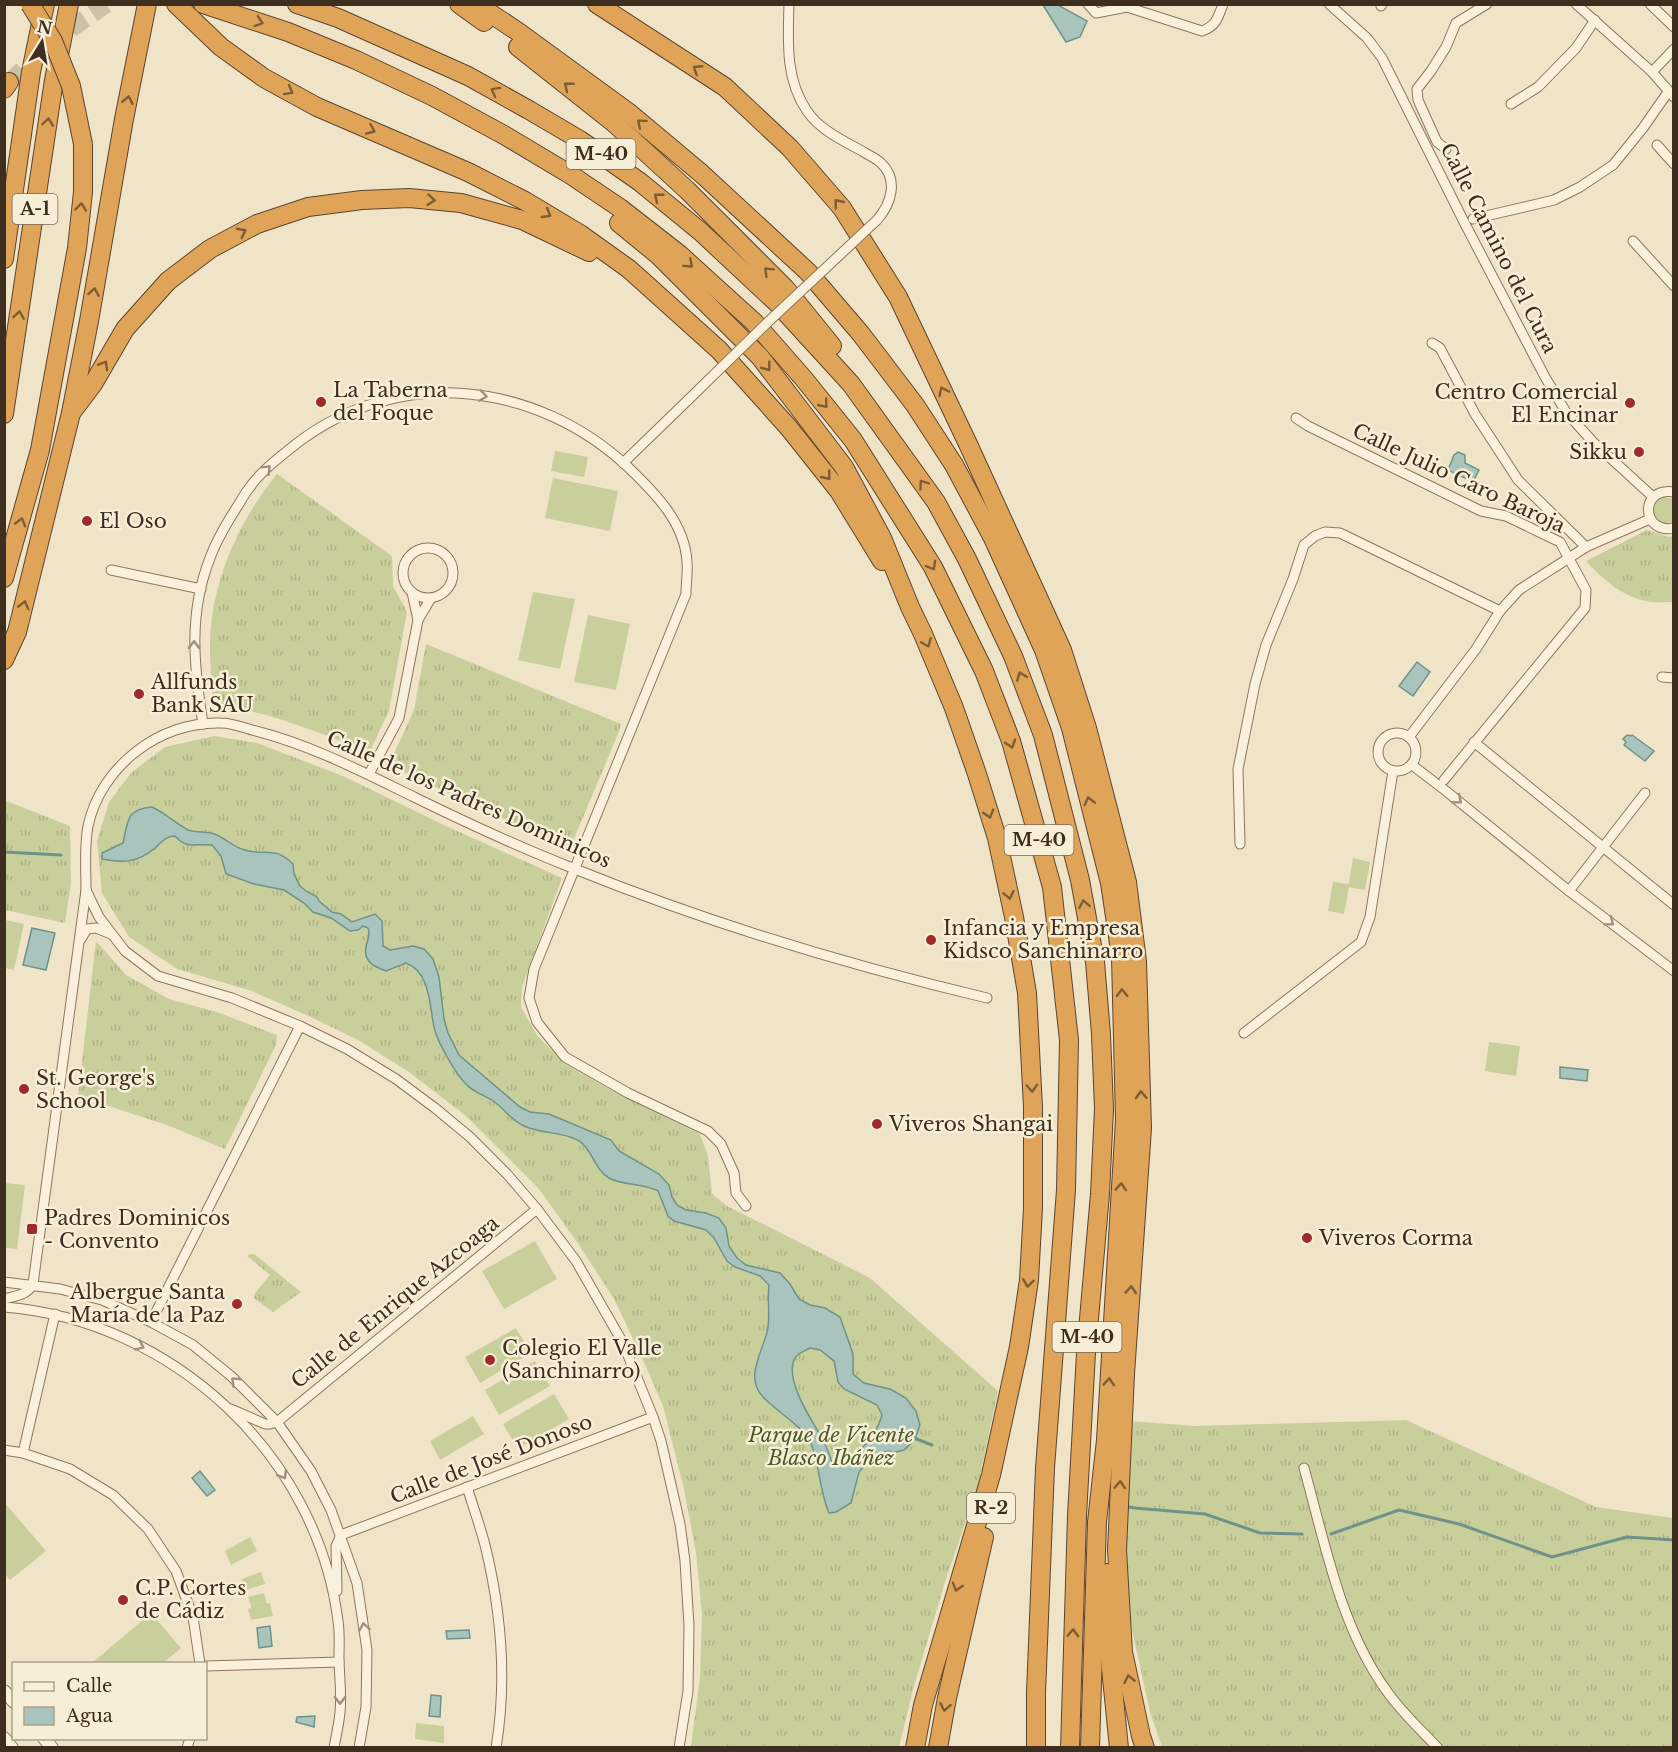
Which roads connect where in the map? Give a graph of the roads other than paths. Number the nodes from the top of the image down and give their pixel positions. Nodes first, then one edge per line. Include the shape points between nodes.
1 (30, 4) edge
2 (45, 4) edge
3 (69, 4) edge
4 (147, 4) edge
5 (176, 4) edge
6 (203, 4) edge
7 (297, 4) edge
8 (459, 4) edge
9 (476, 4) edge
10 (597, 4) edge
11 (789, 4) edge
12 (1088, 4) edge
13 (1222, 4) edge
14 (1329, 4) edge
15 (1487, 4) edge
16 (1576, 4) edge
17 (1650, 4) edge
18 (1595, 20) junction
19 (1674, 27) edge
20 (1674, 49) edge
21 (1652, 72) junction
22 (1671, 94) edge
23 (1511, 104) dead end
24 (504, 135) junction
25 (1657, 145) dead end
26 (1446, 149) dead end
27 (1674, 164) edge
28 (1473, 219) dead end
29 (1633, 241) dead end
30 (4, 259) edge
31 (1674, 286) edge
32 (675, 309) junction
33 (1432, 343) dead end
34 (851, 384) junction
35 (71, 413) junction
36 (4, 414) edge
37 (1296, 418) dead end
38 (623, 463) junction
39 (1674, 492) edge
40 (1653, 497) junction
41 (1650, 519) junction
42 (1674, 528) edge
43 (1586, 547) junction
44 (1570, 558) junction
45 (111, 570) dead end
46 (4, 578) edge
47 (201, 589) junction
48 (412, 592) junction
49 (431, 598) junction
50 (910, 607) junction
51 (1500, 611) junction
52 (418, 620) junction
53 (4, 660) edge
54 (1662, 677) dead end
55 (1674, 678) edge
56 (203, 724) junction
57 (1408, 737) junction
58 (1474, 742) junction
59 (1412, 765) junction
60 (1393, 771) junction
61 (369, 774) junction
62 (1444, 780) dead end
63 (1645, 793) dead end
64 (1240, 844) dead end
65 (1604, 848) junction
66 (574, 869) junction
67 (86, 890) junction
68 (1569, 891) junction
69 (1674, 904) edge
70 (111, 933) junction
71 (79, 942) junction
72 (1674, 971) edge
73 (987, 998) dead end
74 (300, 1026) junction
75 (1244, 1033) dead end
76 (746, 1206) dead end
77 (537, 1209) junction
78 (4, 1282) edge
79 (33, 1284) junction
80 (4, 1299) edge
81 (4, 1307) edge
82 (55, 1314) junction
83 (151, 1322) junction
84 (1019, 1347) junction
85 (229, 1408) junction
86 (653, 1417) junction
87 (277, 1422) junction
88 (1106, 1440) junction
89 (4, 1450) edge
90 (23, 1453) junction
91 (1304, 1468) dead end
92 (467, 1487) junction
93 (341, 1535) junction
94 (339, 1622) junction
95 (200, 1662) edge
96 (339, 1662) junction
97 (207, 1666) edge
98 (1036, 1693) junction
99 (4, 1738) edge
100 (12, 1748) edge
101 (334, 1748) edge
102 (359, 1748) edge
103 (496, 1748) edge
104 (679, 1748) edge
105 (915, 1748) edge
106 (938, 1748) edge
107 (1025, 1748) edge
108 (1036, 1748) edge
109 (1072, 1748) edge
110 (1090, 1748) edge
111 (1119, 1748) edge
112 (1145, 1748) edge
113 (1438, 1748) edge

46 -> 1 highway, bridge via 40,450 75,259 83,192 83,144 71,86 53,41
2 - 30 highway, A-1 via 31,72
36 -> 3 highway, A-1
35 -> 4 highway
5 -> 32 highway via 221,47 264,78 317,107 525,201 604,251
6 -> 24 highway, M-40 via 356,60
34 -> 7 highway, M-40 via 777,303 700,232 640,182 580,140 468,76 338,18
34 -> 8 highway via 849,367 785,288 687,190 614,123
88 -> 9 highway via 1125,1120 1121,957 1110,883 1077,750 1044,650 993,538 954,465 915,405 808,272 628,112
112 -> 10 highway via 1123,1652 1117,1550 1142,1128 1137,961 1127,882 1087,728 1062,650 968,444 898,297 842,208 790,148 725,87
11 - 38 street, bridge via 789,63 808,111 831,134 881,163 891,183 890,203 877,220
12 - 13 street via 1096,13 1127,7 1202,31 1216,23
14 - 40 street, Calle Camino del Cura via 1367,38 1382,58 1566,412
15 - 26 street via 1456,23 1446,47 1417,89 1437,142
16 - 18 street
17 - 19 street
18 - 21 street
18 - 23 street via 1576,48 1538,87
20 - 21 street
21 - 22 street
22 - 28 street via 1613,165 1580,187 1554,200
24 -> 50 highway via 515,150 600,207 658,255 760,357 844,467 882,538
24 -> 98 highway, M-40 via 620,207 679,254 755,323 804,379 853,440 933,567 984,671 1011,741 1052,887 1069,1040 1066,1190 1045,1468
25 - 27 street
29 - 31 street
35 -> 32 highway via 93,384 124,329 168,281 228,239 257,224 308,207 409,198 461,202 522,220 583,249
32 -> 50 highway via 719,350 839,490
33 - 43 street, Calle Julio Caro Baroja via 1440,348 1475,414 1518,480
109 -> 34 highway, M-40 via 1077,1516 1104,1108 1095,962 1080,880 1043,735 1013,656 936,502
53 -> 35 highway via 17,632
37 - 44 street, Calle Julio Caro Baroja via 1481,511 1506,516 1560,542
47 -> 38 street via 222,531 251,486 276,460 312,432 387,400 449,393 507,400 569,423
38 - 66 street via 665,505 682,539 688,561 686,594
39 - 40 street
40 - 41 street via 1648,511
41 - 42 street via 1661,528
41 - 43 street, Calle Julio Caro Baroja
43 - 44 street, Calle Julio Caro Baroja
44 - 51 street, Calle Julio Caro Baroja via 1519,590
44 - 58 street, Calle Julio Caro Baroja via 1586,590 1585,608
45 - 47 street
56 -> 47 street via 194,660
48 - 49 street
48 - 49 street via 404,581 406,561 412,553 432,548 449,559 453,579 440,596
48 - 52 street
49 - 52 street
50 -> 84 highway via 954,708 997,838 1027,993 1033,1208 1029,1280
51 - 57 street, Calle Julio Caro Baroja via 1476,649
51 - 64 street via 1340,533 1325,532 1304,545 1255,684 1239,769
52 - 61 street via 399,718
54 - 55 street
56 - 61 street, Calle de los Padres Dominicos via 223,723 280,737
56 - 67 street, Calle de los Padres Dominicos via 169,732 144,745 103,786 88,824
57 - 59 street via 1416,750
57 - 60 street via 1392,734 1380,745 1380,761
58 - 62 street, Calle Julio Caro Baroja
58 - 65 street
59 - 60 street
59 -> 68 street
60 - 75 street via 1370,917 1361,942
61 - 66 street, Calle de los Padres Dominicos
63 - 65 street
65 - 68 street
65 - 69 street
66 - 73 street, Calle de los Padres Dominicos via 794,947
66 - 76 street via 534,969 529,998 537,1022 565,1057 628,1093 708,1131 721,1144 734,1173 736,1193
67 - 70 street
67 - 71 street, Calle de los Padres Dominicos
68 -> 72 street
70 - 71 street via 87,929
70 - 74 street via 125,951 158,976 232,998
71 - 79 street, Calle de los Padres Dominicos
74 - 77 street via 386,1073 435,1108 470,1137
74 - 83 street
77 - 86 street via 598,1297 623,1343
77 - 87 street, Calle de Enrique Azcoaga
78 - 79 street
79 - 80 street via 25,1293
79 - 83 street via 102,1300
81 - 82 street
82 -> 85 street via 110,1331 161,1356
82 - 90 street
87 -> 83 street via 231,1376 193,1346
84 -> 105 highway via 991,1475 923,1705
84 -> 106 highway, R-2 via 1016,1404 965,1614
85 - 87 street via 265,1424
85 -> 94 street via 280,1468 308,1516 327,1568
86 - 92 street, Calle de José Donoso
86 - 104 street via 673,1490 686,1561 688,1691
87 - 93 street via 311,1472
88 - 110 highway via 1097,1522
88 - 111 highway via 1108,1638
89 - 90 street
90 - 95 street via 87,1479 113,1495 148,1529 176,1571 193,1617
91 - 113 street via 1348,1621 1385,1690
92 - 93 street, Calle de José Donoso
92 - 103 street via 485,1544 498,1620 501,1681
93 - 94 street via 336,1546
102 -> 93 street via 366,1707 367,1650 357,1583
94 - 96 street
96 - 97 street
96 -> 101 street via 340,1710
98 - 107 highway via 1027,1716
98 - 108 highway, M-40
99 - 100 street

